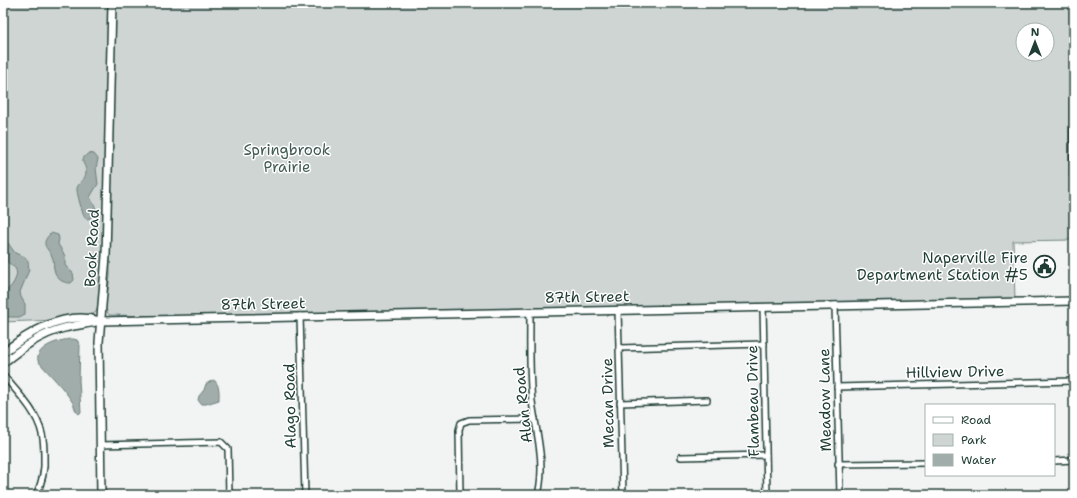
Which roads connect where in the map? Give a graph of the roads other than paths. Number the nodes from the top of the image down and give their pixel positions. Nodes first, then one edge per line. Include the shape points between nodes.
1 (112, 3) edge
2 (1074, 86) edge
3 (1074, 175) edge
4 (1074, 301) edge
5 (835, 305) junction
6 (763, 307) junction
7 (618, 310) junction
8 (530, 312) junction
9 (300, 316) junction
10 (100, 321) junction
11 (764, 344) junction
12 (619, 348) junction
13 (3, 353) edge
14 (3, 363) edge
15 (3, 374) edge
16 (1074, 381) edge
17 (837, 387) junction
18 (706, 400) dead end
19 (620, 403) junction
20 (535, 419) junction
21 (100, 445) junction
22 (766, 455) junction
23 (681, 457) dead end
24 (1074, 460) edge
25 (1055, 461) edge
26 (925, 463) edge
27 (838, 464) junction
28 (36, 495) edge
29 (101, 495) edge
30 (229, 495) edge
31 (305, 495) edge
32 (460, 495) edge
33 (538, 495) edge
34 (623, 495) edge
35 (767, 495) edge
36 (840, 495) edge

1 - 10 street, Book Road via 107,243
2 - 3 street
4 - 5 street, 87th Street
5 - 6 street, 87th Street
5 - 17 street, Meadow Lane
6 - 7 street, 87th Street
6 - 11 street, Flambeau Drive
7 - 8 street, 87th Street
7 - 12 street, Mecan Drive
8 - 9 street, 87th Street
8 - 20 street, Alan Road via 531,391
9 - 10 street, 87th Street
9 - 31 street, Alago Road
10 - 13 street, 87th Street via 82,318 54,324 23,338
10 - 14 street, 87th Street via 48,333
10 - 21 street, Book Road
11 - 12 street
11 - 22 street, Flambeau Drive
12 - 19 street, Mecan Drive
15 - 28 street via 33,412 42,434 44,468
16 - 17 street, Hillview Drive
17 - 27 street, Meadow Lane
18 - 19 street
19 - 34 street, Mecan Drive
20 - 32 street via 469,420 461,423
20 - 33 street, Alan Road via 541,459
21 - 29 street, Book Road
21 - 30 street via 221,442 228,449
22 - 23 street
22 - 35 street, Flambeau Drive
24 - 25 street
26 - 27 street
27 - 36 street, Meadow Lane

